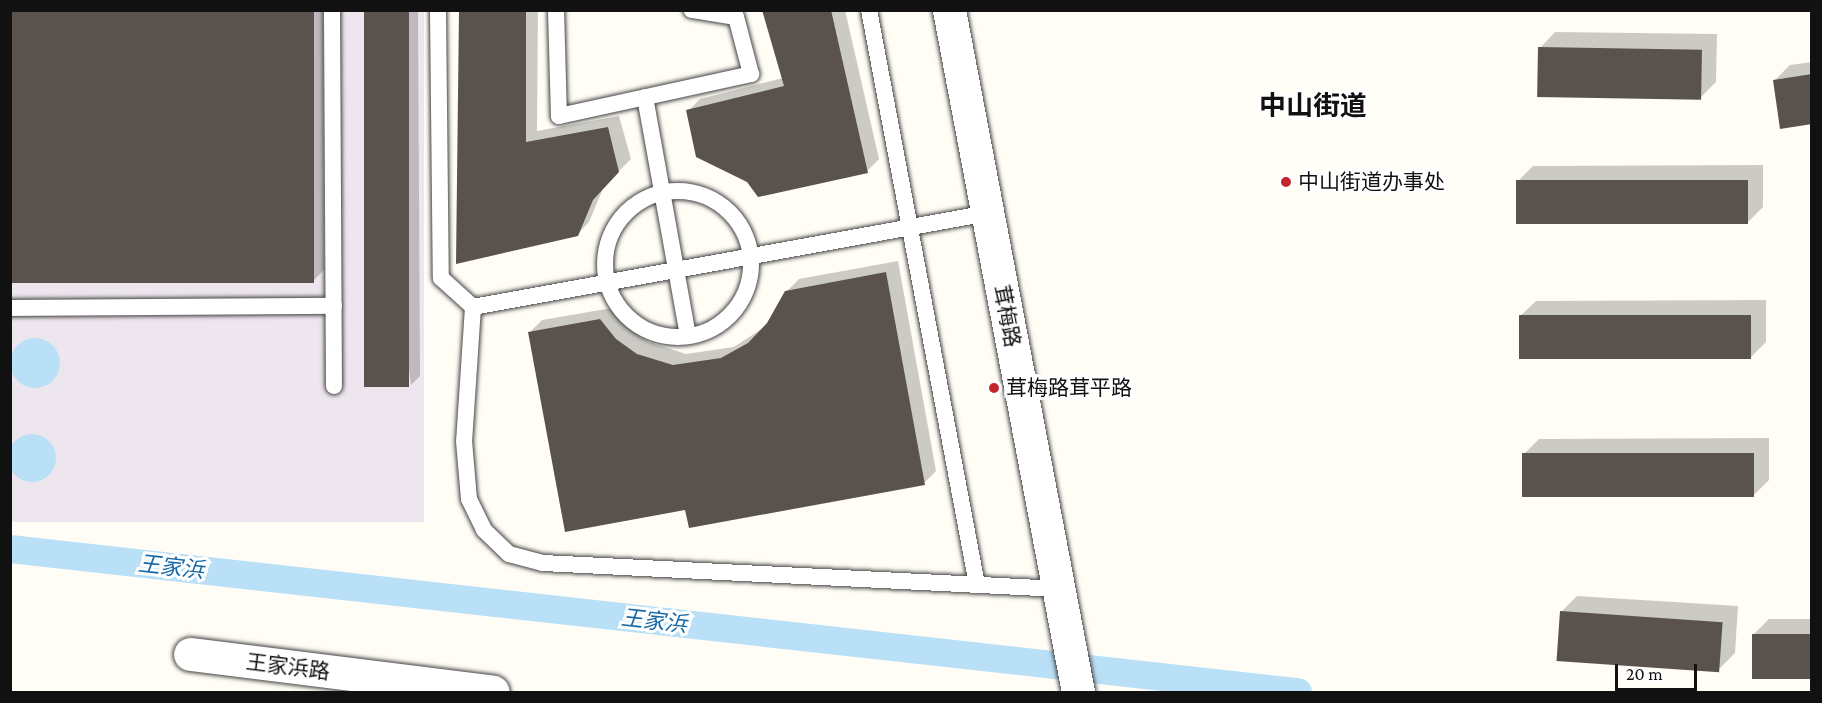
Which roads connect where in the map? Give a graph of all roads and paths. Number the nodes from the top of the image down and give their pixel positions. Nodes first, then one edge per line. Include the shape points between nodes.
1 (332, 10) edge
2 (438, 10) edge
3 (556, 10) edge
4 (692, 10) edge
5 (869, 10) edge
6 (949, 10) edge
7 (645, 97) junction
8 (662, 192) junction
9 (988, 213) junction
10 (910, 227) junction
11 (751, 256) junction
12 (676, 270) junction
13 (606, 283) junction
14 (334, 306) junction
15 (10, 308) edge
16 (473, 308) junction
17 (688, 336) junction
18 (334, 386) dead end
19 (977, 585) junction
20 (1060, 598) junction
21 (190, 654) dead end
22 (358, 684) edge
23 (493, 693) edge
24 (1078, 693) edge

1 - 14 lane
2 - 16 lane via 441,278
3 - 7 lane via 559,116
4 - 7 lane via 736,17 751,74
5 - 10 lane
6 - 9 street, 茸梅路
7 - 8 lane
8 - 11 lane via 687,191 710,198 730,213 744,233
8 - 12 lane
8 - 13 lane via 640,201 616,226 604,259
9 - 10 lane
9 - 20 street, 茸梅路
10 - 11 lane
10 - 19 lane
11 - 12 lane
11 - 17 lane via 746,289 728,317 710,330
12 - 13 lane
12 - 17 lane
13 - 16 lane
13 - 17 lane via 628,319 657,334
14 - 15 lane
14 - 18 lane
16 - 19 lane via 464,441 470,499 484,530 509,554 543,563
19 - 20 lane
20 - 24 street, 茸梅路
21 - 22 street, 王家浜路
22 - 23 street, 王家浜路

